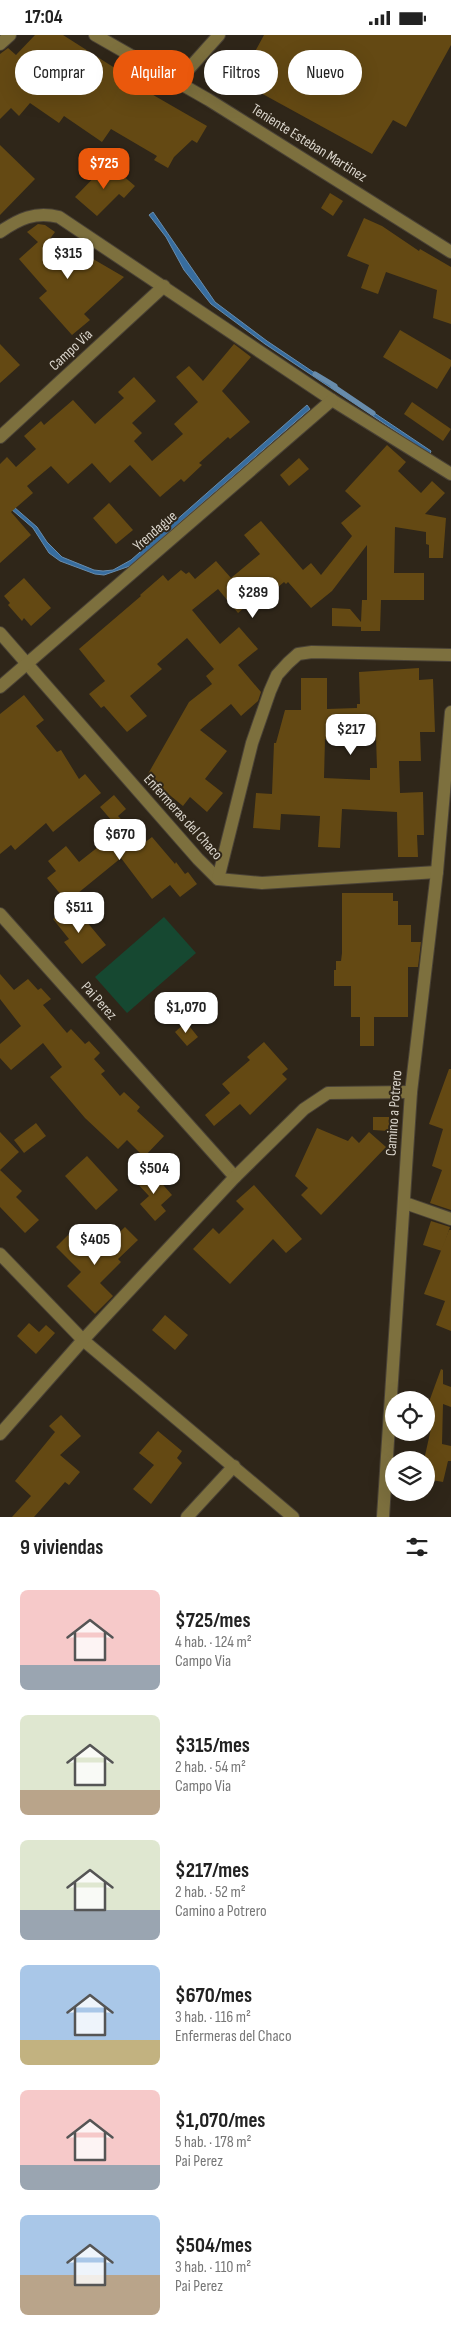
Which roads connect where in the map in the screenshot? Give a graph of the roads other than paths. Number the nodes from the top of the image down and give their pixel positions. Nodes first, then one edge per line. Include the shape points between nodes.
1 (10, 35) edge
2 (95, 35) edge
3 (219, 35) edge
4 (0, 44) edge
5 (121, 50) edge
6 (194, 63) edge
7 (194, 93) edge
8 (0, 232) edge
9 (451, 252) edge
10 (164, 286) junction
11 (332, 400) junction
12 (0, 437) edge
13 (451, 474) edge
14 (0, 633) edge
15 (451, 655) edge
16 (26, 665) junction
17 (0, 687) edge
18 (451, 712) edge
19 (437, 872) junction
20 (218, 879) junction
21 (0, 914) edge
22 (411, 1092) junction
23 (235, 1177) junction
24 (404, 1203) junction
25 (451, 1219) edge
26 (0, 1254) edge
27 (83, 1340) junction
28 (0, 1434) edge
29 (234, 1466) junction
30 (188, 1517) edge
31 (293, 1517) edge
32 (383, 1517) edge

1 - 4 street
2 - 5 street, Teniente Esteban Martinez
3 - 6 street
7 - 9 street, Teniente Esteban Martinez
8 - 10 street via 32,215 49,214
10 - 11 street
10 - 12 street, Campo Via
11 - 13 street
11 - 16 street, Yrendague
14 - 16 street, Enfermeras del Chaco
15 - 20 street via 312,652 298,654 288,663 276,675 252,743
16 - 17 street, Yrendague
16 - 20 street, Enfermeras del Chaco
18 - 19 street, Camino a Potrero
19 - 20 street, Enfermeras del Chaco via 262,883
19 - 22 street, Camino a Potrero
21 - 23 street, Pai Perez
22 - 23 street via 328,1093 304,1109
22 - 24 street, Camino a Potrero
23 - 27 street
24 - 25 street
24 - 32 street, Camino a Potrero
26 - 27 street
27 - 28 street
27 - 29 street
29 - 30 street
29 - 31 street

